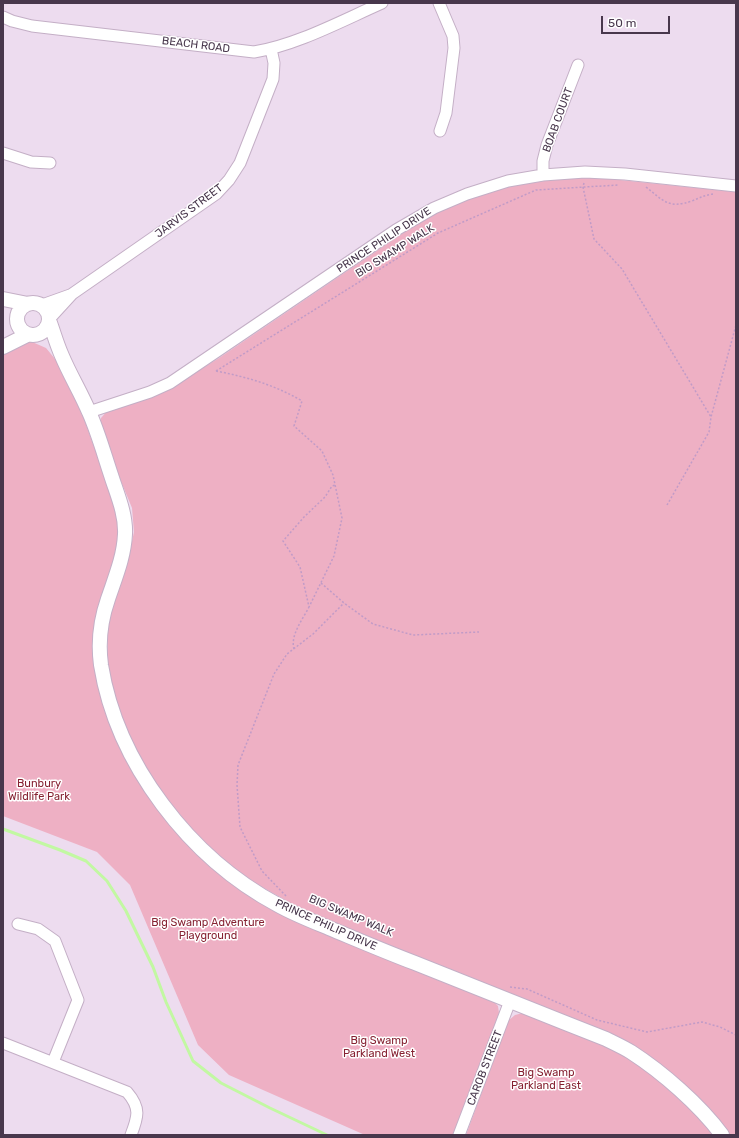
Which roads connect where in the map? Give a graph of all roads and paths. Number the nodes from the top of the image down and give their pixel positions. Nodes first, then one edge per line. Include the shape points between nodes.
1 (382, 3) edge
2 (439, 3) edge
3 (3, 17) edge
4 (272, 49) junction
5 (578, 65) dead end
6 (440, 131) dead end
7 (3, 153) edge
8 (50, 163) dead end
9 (543, 175) junction
10 (619, 184) dead end
11 (736, 186) edge
12 (583, 187) junction
13 (646, 187) dead end
14 (720, 194) dead end
15 (72, 294) junction
16 (3, 300) edge
17 (28, 304) junction
18 (42, 305) junction
19 (18, 319) junction
20 (50, 320) junction
21 (736, 326) edge
22 (32, 335) junction
23 (3, 342) edge
24 (3, 347) edge
25 (62, 355) junction
26 (89, 412) junction
27 (711, 417) junction
28 (336, 485) junction
29 (667, 505) dead end
30 (321, 583) junction
31 (344, 603) junction
32 (309, 607) junction
33 (479, 632) dead end
34 (294, 649) junction
35 (286, 895) dead end
36 (18, 924) dead end
37 (509, 994) junction
38 (736, 1035) edge
39 (3, 1043) edge
40 (53, 1062) junction
41 (131, 1135) edge
42 (459, 1135) edge
43 (722, 1135) edge

1 - 4 street, BEACH ROAD
2 - 6 street via 453,36 454,48 446,113
3 - 4 street, BEACH ROAD via 32,26 254,52
4 - 15 street, JARVIS STREET via 272,79 240,163 229,180 216,194
5 - 9 street, BOAB COURT via 547,145
7 - 8 street via 31,162
9 - 11 street, PRINCE PHILIP DRIVE via 585,172 625,174
9 - 26 street, PRINCE PHILIP DRIVE via 508,181 434,208 396,230 170,383
10 - 12 path
12 - 27 path via 594,239 622,269
12 - 28 path, BIG SWAMP WALK via 536,190 438,233 216,371 284,390 302,400 294,426 322,452
13 - 14 path via 666,202 678,205 705,195
15 - 18 street, JARVIS STREET
15 - 20 street, JARVIS STREET
16 - 17 street
16 - 19 street
17 - 18 street
17 - 19 street via 20,310
18 - 20 street via 49,313
19 - 22 street via 22,332
19 - 23 street
20 - 22 street via 46,331
20 - 25 street, PRINCE PHILIP DRIVE
21 - 27 path
22 - 24 street
22 - 25 street, PRINCE PHILIP DRIVE
25 - 26 street, PRINCE PHILIP DRIVE
26 - 37 street, PRINCE PHILIP DRIVE via 123,510 125,534 120,562 102,620 101,660 110,704 119,729 150,788 200,847 226,870 276,905 364,943
27 - 29 path via 709,432
28 - 30 path, BIG SWAMP WALK via 342,518 334,556
28 - 32 path via 332,486 283,541 300,567
30 - 31 path
30 - 32 path, BIG SWAMP WALK
31 - 33 path via 373,624 413,635
31 - 34 path via 314,634
32 - 34 path, BIG SWAMP WALK via 294,635
34 - 35 path via 287,654 274,674 238,765 237,785 240,826 262,871
36 - 40 street via 38,929 56,941 78,1000
37 - 38 path via 527,988 597,1020 647,1032 702,1022
37 - 42 street, CAROB STREET
37 - 43 street, PRINCE PHILIP DRIVE via 630,1051 672,1083
39 - 40 street
40 - 41 street via 127,1092 138,1111

